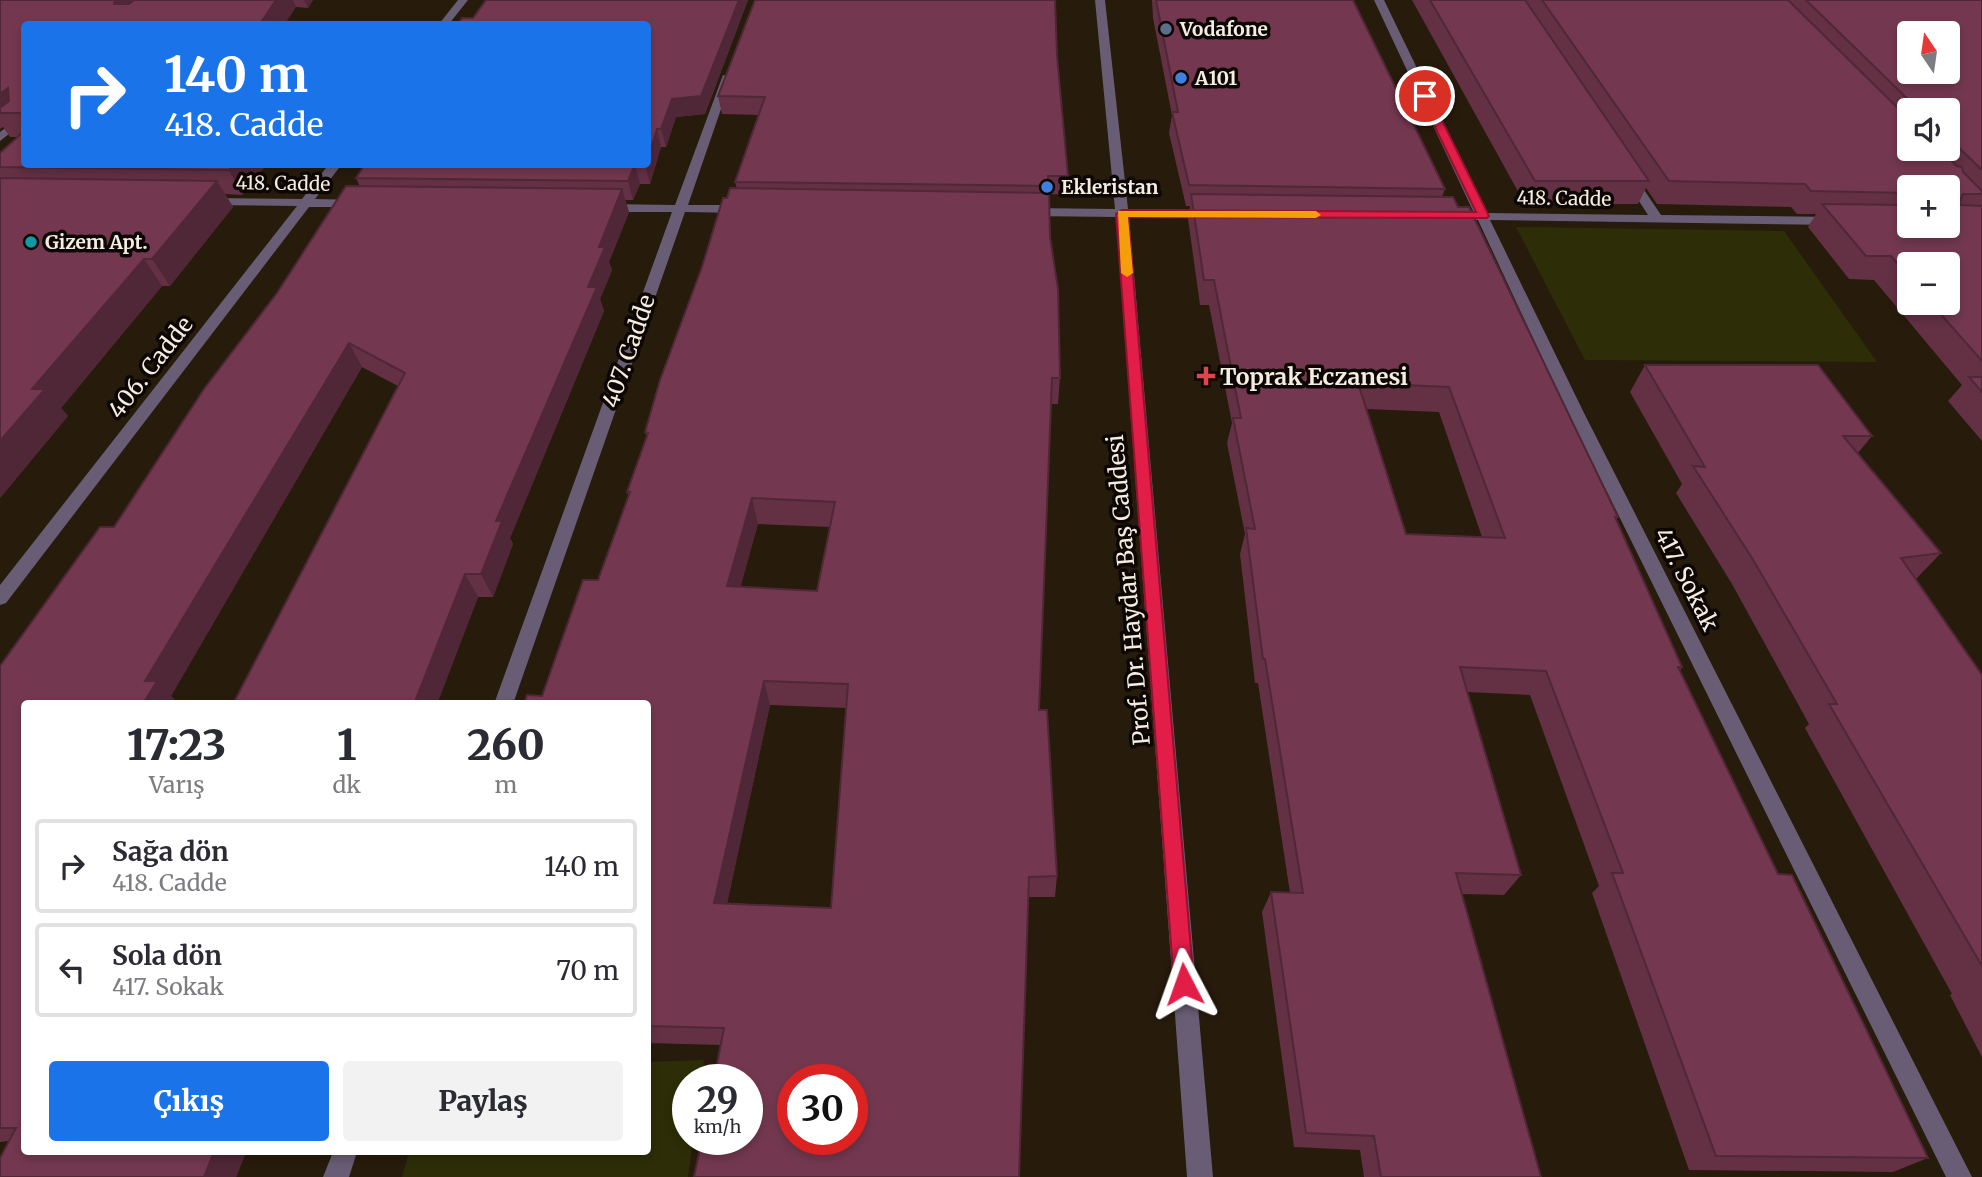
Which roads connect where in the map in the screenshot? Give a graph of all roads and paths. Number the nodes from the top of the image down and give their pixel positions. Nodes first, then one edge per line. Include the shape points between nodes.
1 (463, 0) edge
2 (1100, 0) edge
3 (1380, 0) edge
4 (446, 21) edge
5 (732, 65) edge
6 (21, 120) edge
7 (0, 138) edge
8 (333, 168) edge
9 (1626, 173) edge
10 (195, 201) edge
11 (307, 203) junction
12 (376, 204) edge
13 (596, 207) edge
14 (678, 209) junction
15 (761, 210) edge
16 (1011, 212) edge
17 (1122, 214) junction
18 (1233, 214) edge
19 (1441, 216) edge
20 (1483, 216) junction
21 (1657, 219) junction
22 (1856, 222) edge
23 (0, 598) edge
24 (504, 700) edge
25 (344, 1155) edge
26 (336, 1177) edge
27 (1200, 1177) edge
28 (1959, 1177) edge

1 - 4 street
2 - 17 street, Prof. Dr. Haydar Baş Caddesi
3 - 20 street, 417. Sokak
5 - 14 street, 407. Cadde
6 - 7 street
8 - 11 street, 406. Cadde
9 - 21 street
10 - 11 street, 418. Cadde
11 - 12 street, 418. Cadde
11 - 23 street, 406. Cadde
13 - 14 street
14 - 15 street
14 - 24 street, 407. Cadde
16 - 17 street
17 - 18 street
17 - 27 street, Prof. Dr. Haydar Baş Caddesi
19 - 20 street, 418. Cadde
20 - 21 street, 418. Cadde
20 - 28 street, 417. Sokak via 1576,413
21 - 22 street, 418. Cadde
25 - 26 street

